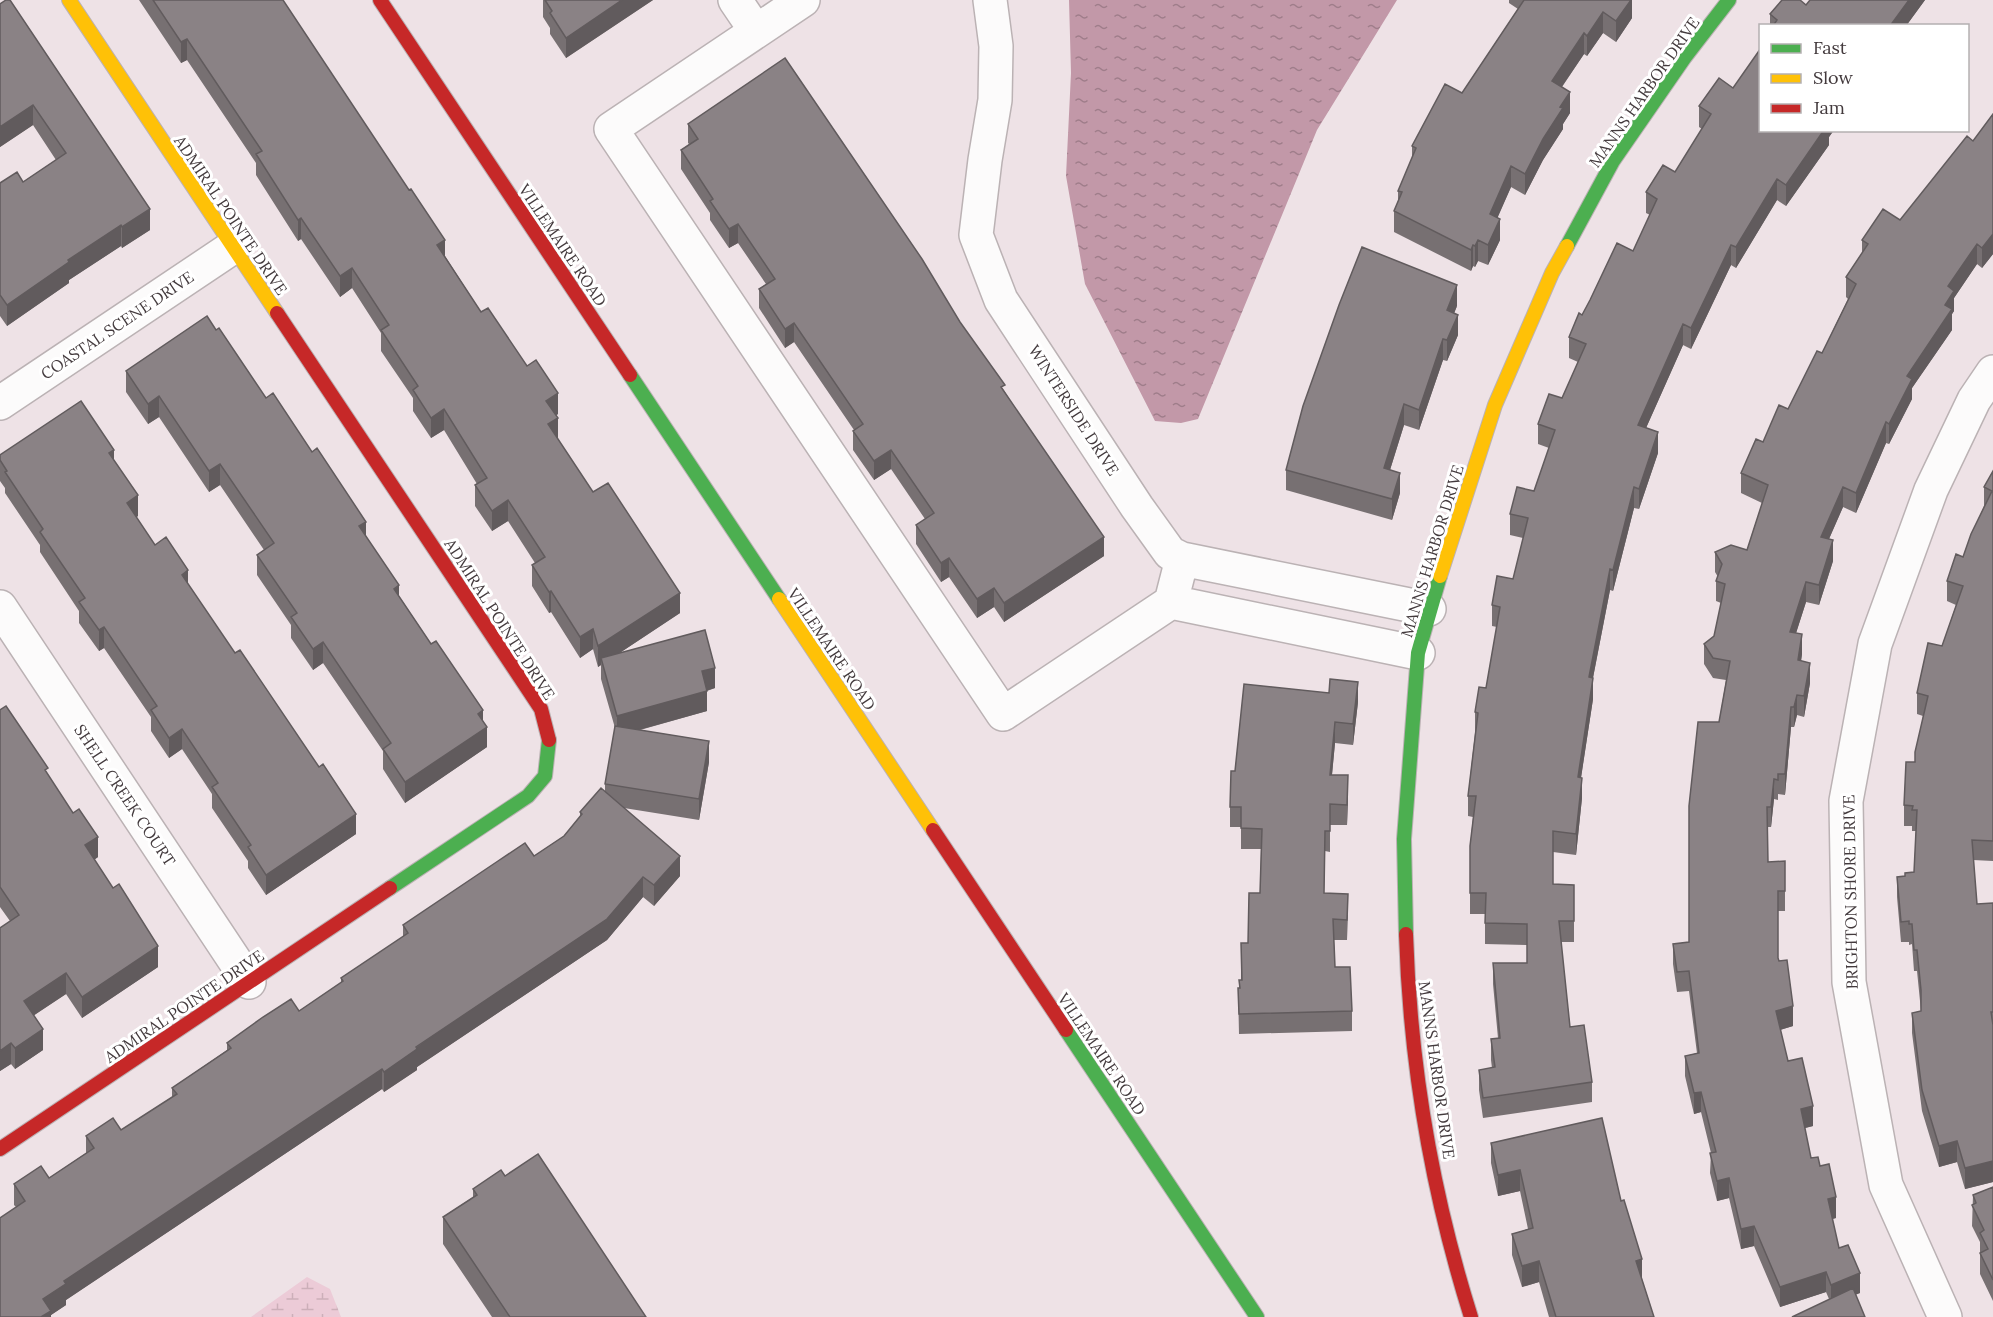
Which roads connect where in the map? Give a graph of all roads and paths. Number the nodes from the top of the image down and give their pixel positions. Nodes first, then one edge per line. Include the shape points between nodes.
1 (69, 0) edge
2 (380, 0) edge
3 (735, 0) edge
4 (802, 0) edge
5 (990, 0) edge
6 (1729, 0) edge
7 (756, 31) junction
8 (233, 247) junction
9 (1993, 372) edge
10 (0, 403) edge
11 (1182, 559) junction
12 (1171, 602) junction
13 (0, 607) edge
14 (1429, 609) junction
15 (1418, 653) junction
16 (249, 982) junction
17 (0, 1149) edge
18 (1257, 1317) edge
19 (1471, 1317) edge
20 (1945, 1317) edge

1 - 8 street, ADMIRAL POINTE DRIVE
2 - 18 street, VILLEMAIRE ROAD
3 - 7 street
4 - 7 street
5 - 11 street, WINTERSIDE DRIVE via 996,46 995,100 976,236 1001,300 1137,507 1170,553
6 - 14 street, MANNS HARBOR DRIVE via 1613,161 1552,273 1495,405
7 - 12 street via 611,129 1003,714
8 - 10 street, COASTAL SCENE DRIVE
8 - 16 street, ADMIRAL POINTE DRIVE via 541,709 550,744 544,776 528,796
9 - 20 street, BRIGHTON SHORE DRIVE via 1974,400 1931,490 1875,644 1846,801 1849,982 1887,1185
11 - 12 street
11 - 14 street
12 - 15 street
13 - 16 street, SHELL CREEK COURT
14 - 15 street, MANNS HARBOR DRIVE
15 - 19 street, MANNS HARBOR DRIVE via 1404,839 1408,997 1423,1114 1451,1253
16 - 17 street, ADMIRAL POINTE DRIVE

